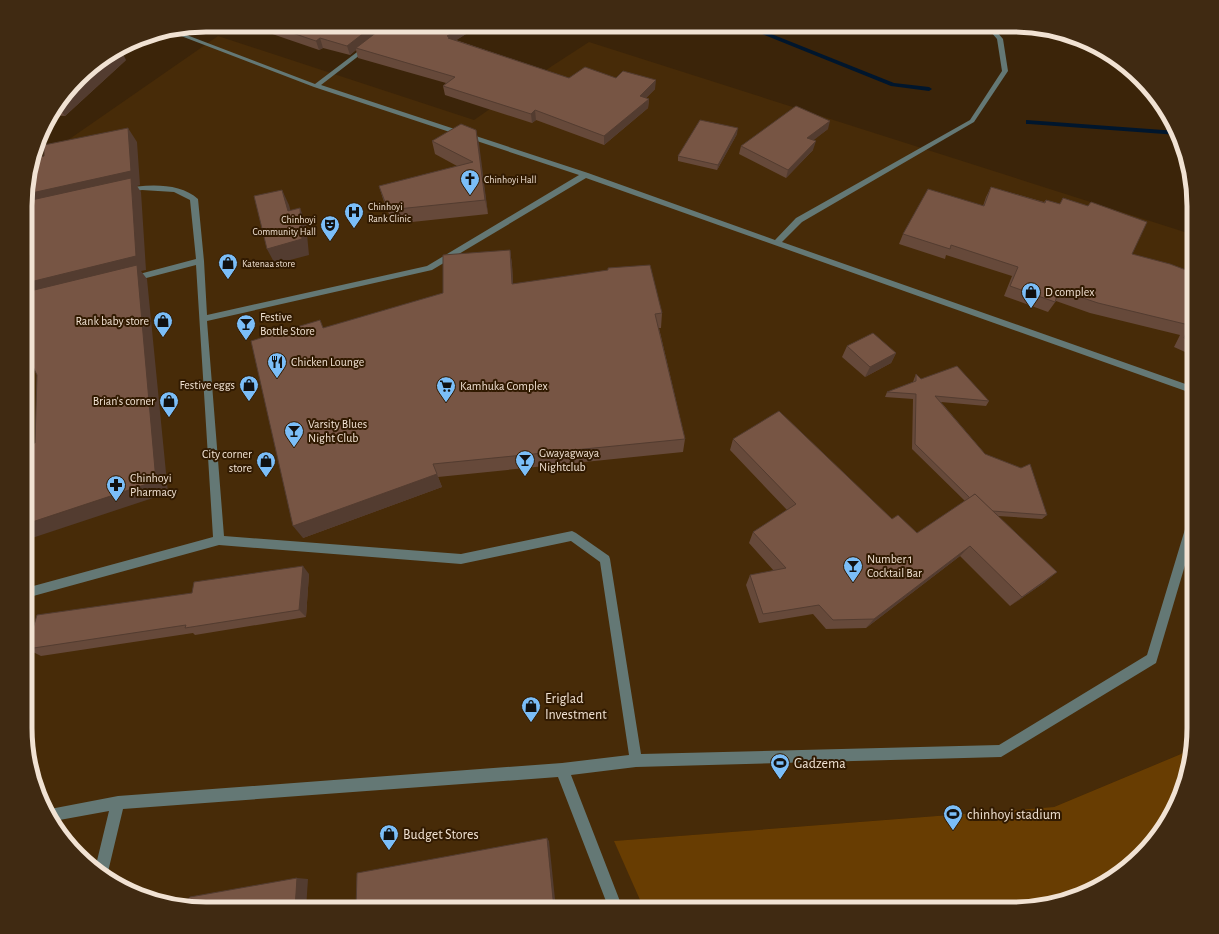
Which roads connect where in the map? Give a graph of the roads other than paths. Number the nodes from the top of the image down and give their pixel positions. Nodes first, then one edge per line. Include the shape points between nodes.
1 (994, 32) edge
2 (179, 34) edge
3 (371, 44) edge
4 (316, 86) junction
5 (585, 175) junction
6 (119, 193) edge
7 (776, 243) junction
8 (200, 262) junction
9 (125, 281) edge
10 (203, 319) junction
11 (1187, 389) edge
12 (219, 540) junction
13 (1187, 540) edge
14 (32, 591) edge
15 (636, 761) junction
16 (562, 770) junction
17 (118, 803) junction
18 (55, 814) edge
19 (102, 868) edge
20 (613, 902) edge

1 - 7 street via 1000,39 1005,70 972,121 798,220
2 - 4 street
3 - 4 street
4 - 5 street
5 - 7 street
5 - 10 street via 429,268
6 - 8 street via 142,188 175,190 194,199
7 - 11 street
8 - 9 street
8 - 10 street
10 - 12 street
12 - 14 street
12 - 15 street via 461,559 572,536 605,559
13 - 15 street via 1152,658 1001,751
15 - 16 street
16 - 17 street
16 - 20 street
17 - 18 street
17 - 19 street

